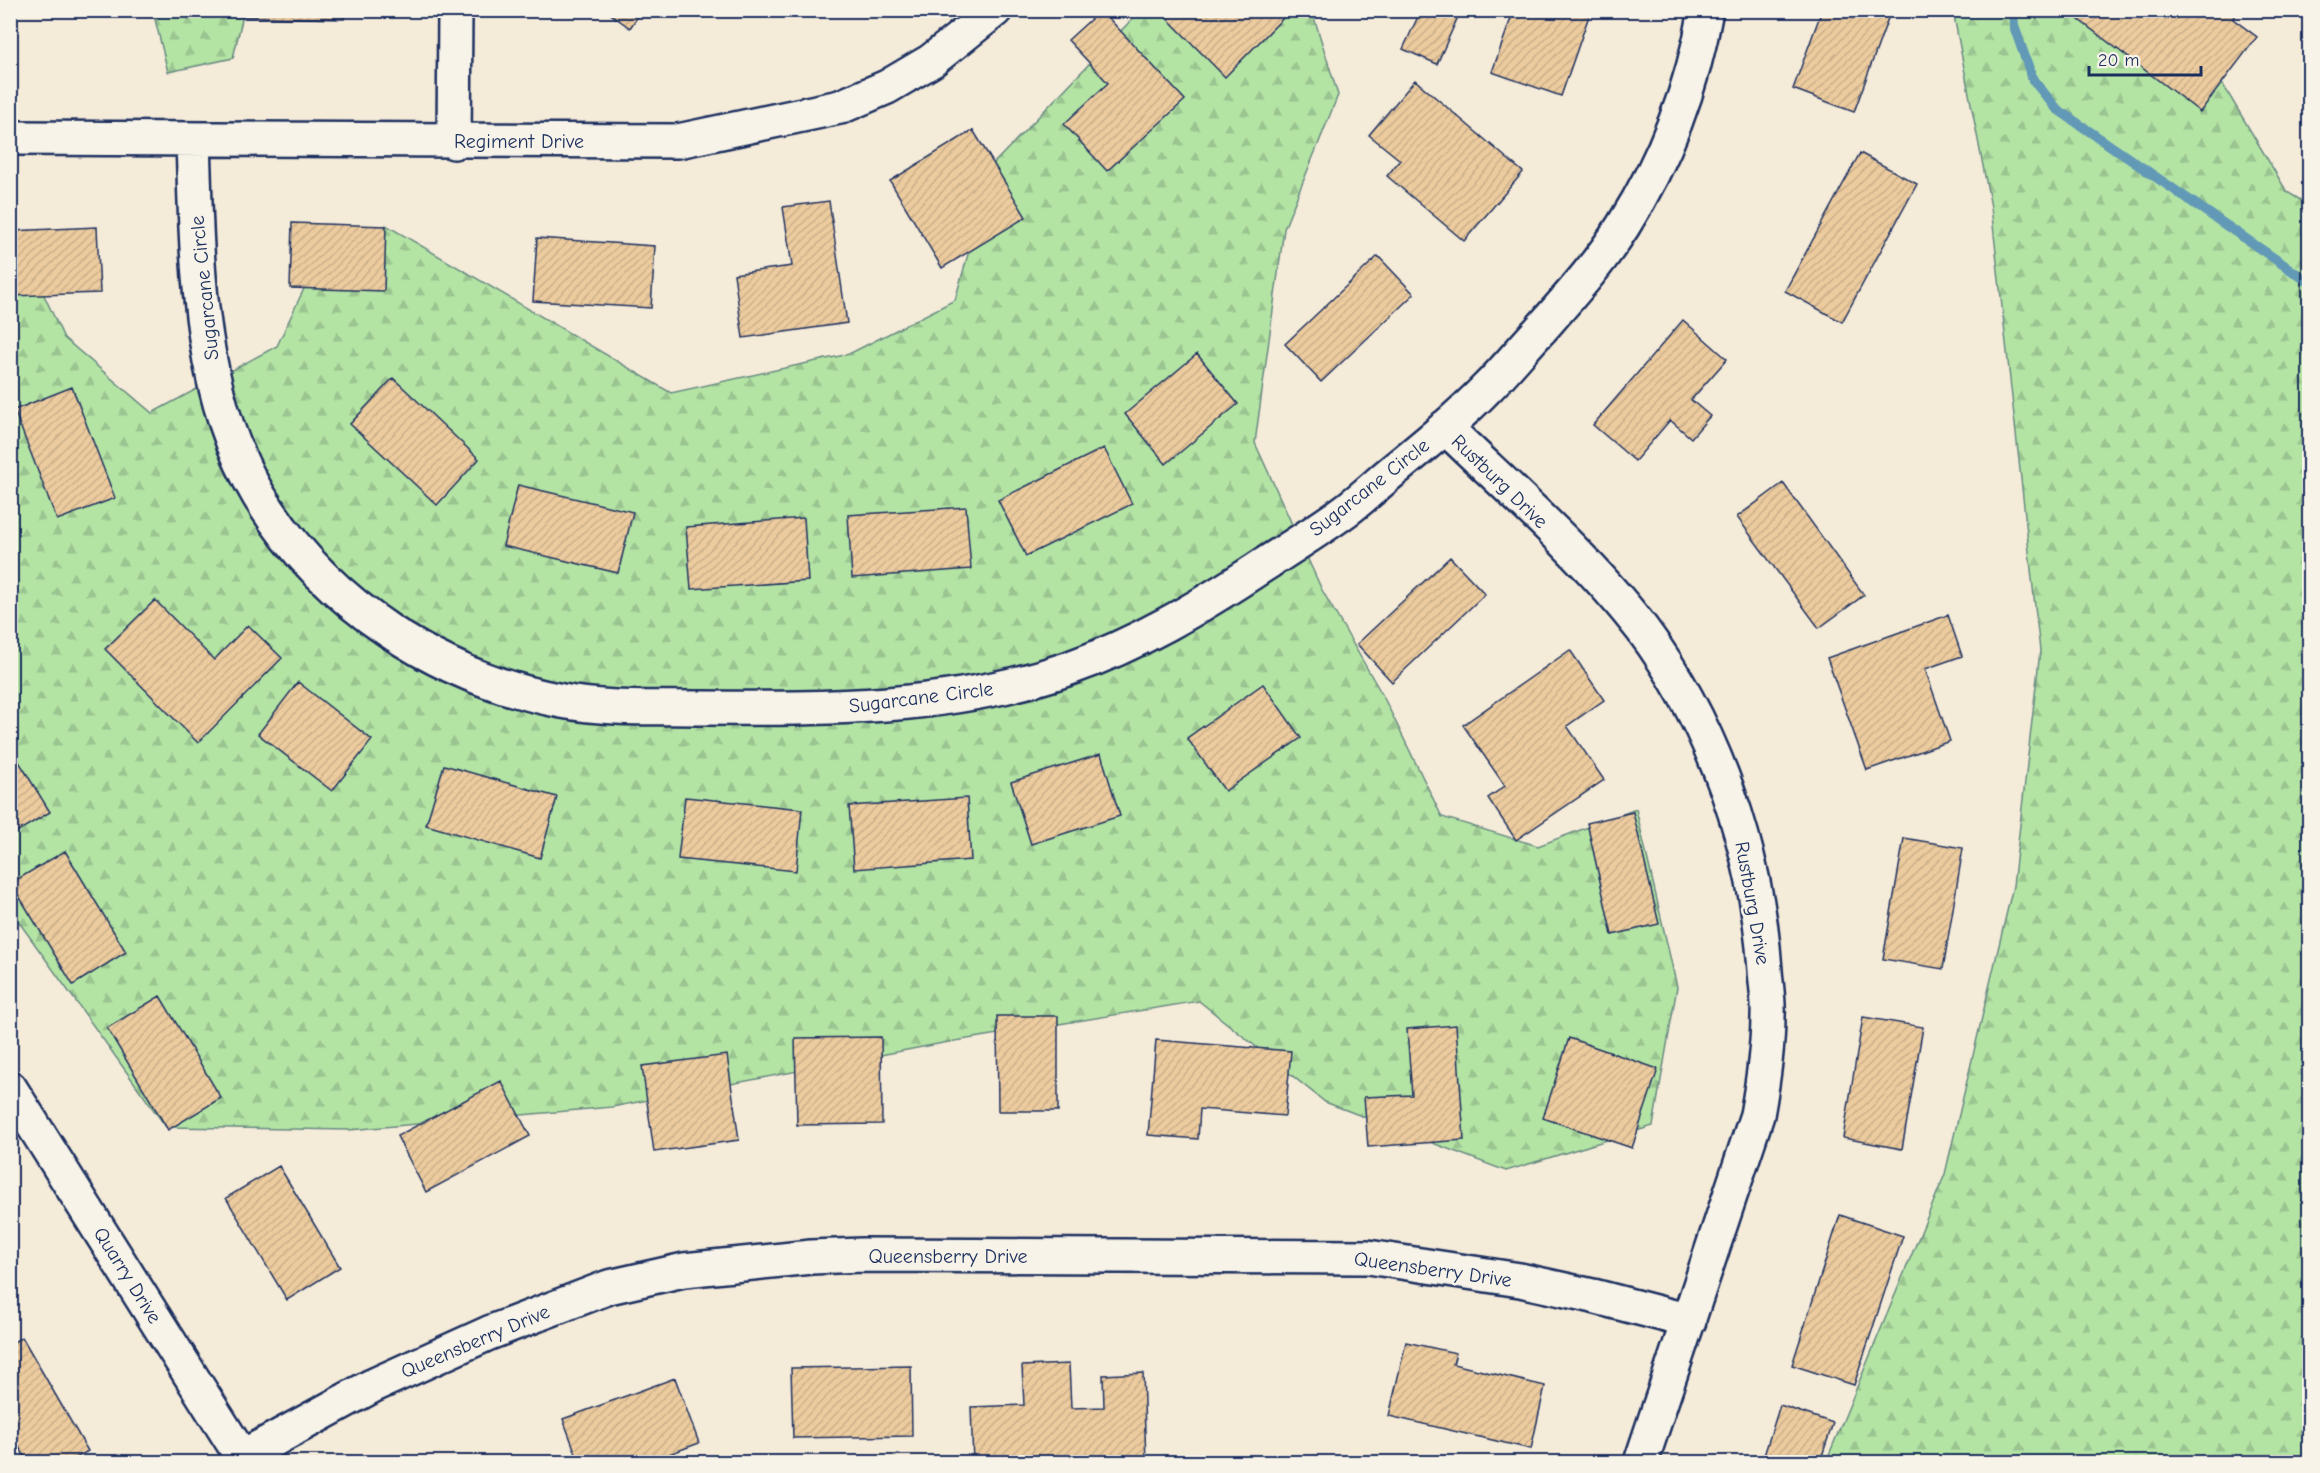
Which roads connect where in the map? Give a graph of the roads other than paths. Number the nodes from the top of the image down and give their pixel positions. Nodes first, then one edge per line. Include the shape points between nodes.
1 (455, 10) edge
2 (995, 10) edge
3 (1706, 10) edge
4 (10, 138) edge
5 (193, 140) junction
6 (454, 142) junction
7 (1445, 428) junction
8 (10, 1088) edge
9 (1689, 1321) junction
10 (244, 1460) edge
11 (1641, 1462) edge

1 - 6 street
2 - 6 street, Regiment Drive via 932,62 840,107 678,141
3 - 7 street, Sugarcane Circle via 1678,115 1647,185 1621,230 1574,291 1489,386
4 - 5 street, Regiment Drive
5 - 6 street, Regiment Drive
5 - 7 street, Sugarcane Circle via 196,246 204,322 219,398 235,446 257,492 293,543 338,592 377,624 467,674 566,702 617,707 813,709 889,705 991,690 1065,670 1136,641 1204,605 1346,510
7 - 9 street, Rustburg Drive via 1593,571 1642,630 1671,673 1707,740 1749,861 1763,936 1768,1013 1766,1065 1757,1115
8 - 10 street, Quarry Drive
9 - 10 street, Queensberry Drive via 1520,1280 1368,1257 811,1257 684,1270 609,1287 489,1332 382,1381
9 - 11 street, Rustburg Drive

